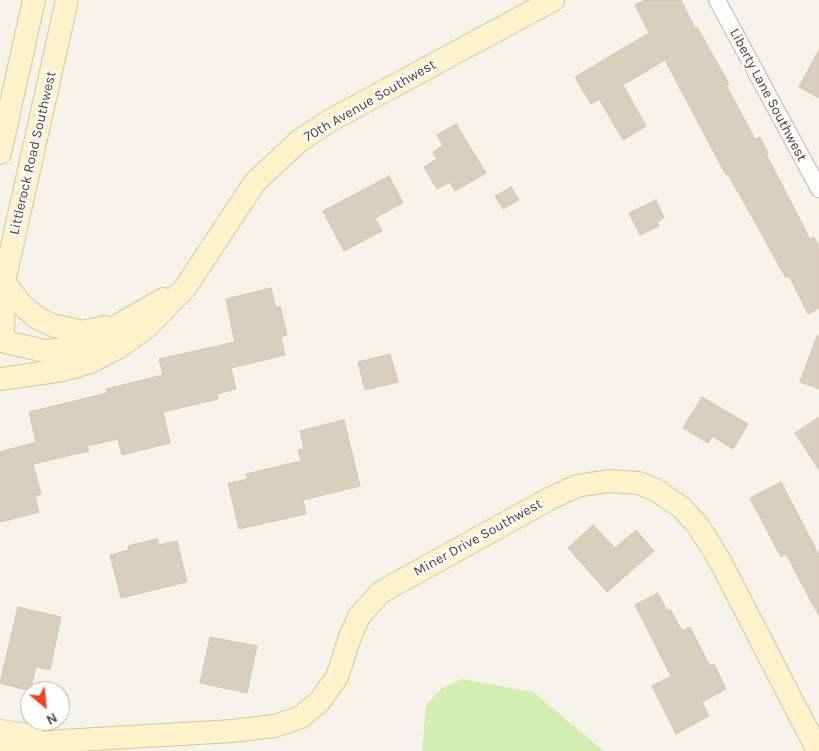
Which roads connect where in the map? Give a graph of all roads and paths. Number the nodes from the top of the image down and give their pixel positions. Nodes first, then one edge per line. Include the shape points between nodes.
1 (34, 0) edge
2 (67, 0) edge
3 (553, 0) edge
4 (717, 0) edge
5 (0, 153) edge
6 (819, 189) edge
7 (4, 282) junction
8 (185, 288) junction
9 (120, 324) junction
10 (3, 337) edge
11 (0, 372) edge
12 (0, 379) edge
13 (0, 731) edge
14 (62, 741) junction
15 (126, 744) edge
16 (0, 748) edge
17 (818, 751) edge

1 - 5 street
2 - 7 street, Littlerock Road Southwest
3 - 8 street, 70th Avenue Southwest via 331,120 299,141 255,182
4 - 6 street, Liberty Lane Southwest
7 - 9 street via 20,303 37,318 52,325 83,332
7 - 10 street, Littlerock Road Southwest
8 - 9 street, 70th Avenue Southwest
8 - 12 street, 70th Avenue Southwest via 147,327 88,363
9 - 10 street, 70th Avenue Southwest via 100,340 60,351 27,349
10 - 11 street, Littlerock Road Southwest via 6,355
13 - 14 street, Miner Drive Southwest
14 - 15 street, Miner Drive Southwest
14 - 16 street, Miner Drive Southwest
15 - 17 street, Miner Drive Southwest via 275,726 301,717 320,701 337,677 360,615 381,592 551,498 577,486 609,481 639,483 656,490 682,508 699,527

